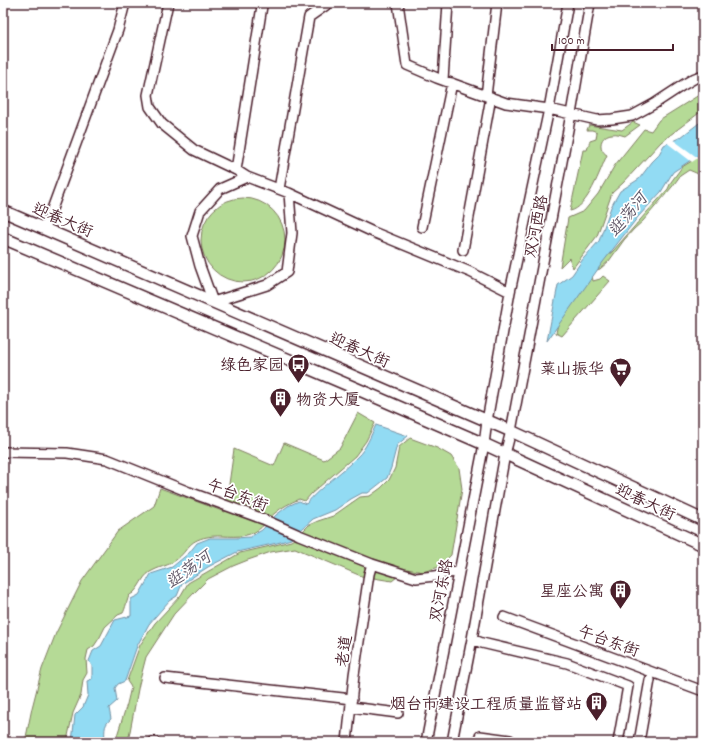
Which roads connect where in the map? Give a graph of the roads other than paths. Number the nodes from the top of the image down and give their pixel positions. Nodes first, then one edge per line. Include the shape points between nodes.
1 (125, 3) edge
2 (168, 3) edge
3 (261, 3) edge
4 (329, 3) edge
5 (398, 3) edge
6 (448, 3) edge
7 (497, 3) edge
8 (568, 3) edge
9 (590, 3) edge
10 (703, 76) edge
11 (447, 82) junction
12 (488, 97) junction
13 (549, 109) junction
14 (571, 114) junction
15 (236, 170) junction
16 (247, 177) junction
17 (279, 189) junction
18 (289, 192) junction
19 (3, 211) edge
20 (422, 227) dead end
21 (44, 228) junction
22 (3, 238) edge
23 (463, 250) dead end
24 (510, 292) junction
25 (213, 302) junction
26 (487, 421) junction
27 (511, 431) junction
28 (484, 444) junction
29 (3, 452) edge
30 (505, 454) junction
31 (703, 520) edge
32 (703, 545) edge
33 (372, 564) junction
34 (459, 572) junction
35 (504, 617) dead end
36 (472, 639) junction
37 (165, 678) dead end
38 (650, 680) dead end
39 (703, 691) edge
40 (351, 703) junction
41 (398, 713) dead end
42 (510, 740) dead end
43 (347, 742) edge
44 (426, 742) edge
45 (452, 742) edge
46 (479, 742) edge
47 (618, 742) edge
48 (639, 742) edge

1 - 21 street via 118,30
2 - 15 street via 148,95 150,107 162,124 194,150
3 - 15 street
4 - 17 street via 309,17
5 - 11 street via 407,65
6 - 11 street
7 - 12 street
8 - 13 street, 双河西路
9 - 14 street, 双河西路
10 - 14 street via 683,84 632,116 597,120
11 - 12 street
11 - 20 street
12 - 13 street via 506,103
12 - 23 street
13 - 14 street
13 - 24 street, 双河西路
14 - 27 street, 双河西路
15 - 16 street
16 - 17 street
16 - 25 street via 220,189 200,211 192,236
17 - 18 street
18 - 24 street
18 - 25 street via 292,233 288,272 267,285
19 - 21 main road, 迎春大街
21 - 25 main road, 迎春大街
22 - 28 main road, 迎春大街
24 - 26 street, 双河西路
25 - 26 main road, 迎春大街
26 - 27 main road, 迎春大街
26 - 28 street, 双河西路
27 - 30 street, 双河西路
27 - 31 main road, 迎春大街
28 - 30 main road, 迎春大街
28 - 34 street, 双河东路
29 - 33 street, 午台东街 via 67,453 107,459
30 - 32 main road, 迎春大街
30 - 36 street
33 - 34 street, 午台东街 via 416,578
33 - 40 street, 老道
34 - 44 street, 双河东路
35 - 39 street, 午台东街
36 - 45 street
36 - 47 street via 567,663 628,686
37 - 40 street
38 - 48 street
40 - 41 street
40 - 43 street, 老道
42 - 46 street via 480,736

